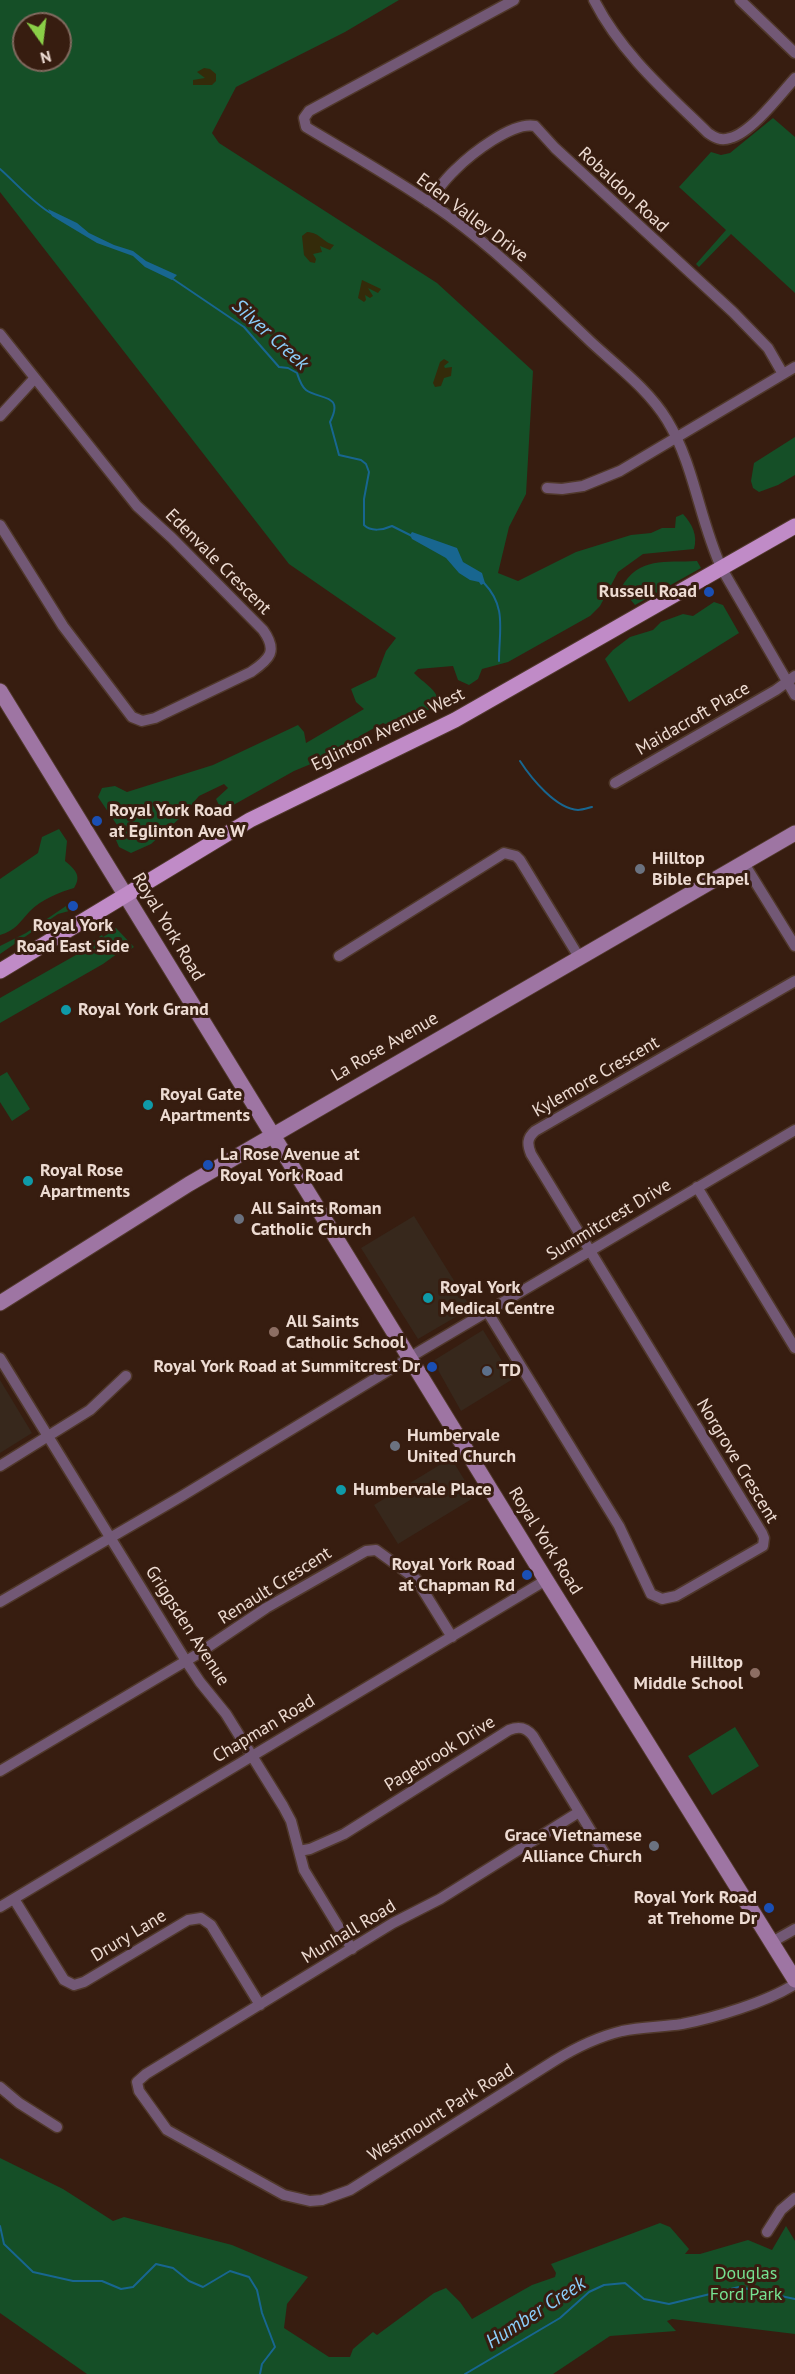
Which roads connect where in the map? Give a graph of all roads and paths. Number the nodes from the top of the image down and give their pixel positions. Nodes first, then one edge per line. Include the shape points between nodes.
1 (514, 0) edge
2 (594, 0) edge
3 (746, 2) edge
4 (795, 53) edge
5 (795, 78) edge
6 (428, 202) junction
7 (0, 334) edge
8 (795, 367) edge
9 (783, 374) junction
10 (34, 378) junction
11 (0, 417) edge
12 (676, 437) junction
13 (547, 488) dead end
14 (0, 525) edge
15 (795, 526) edge
16 (722, 569) junction
17 (791, 679) edge
18 (0, 691) edge
19 (795, 695) edge
20 (615, 783) dead end
21 (795, 833) edge
22 (743, 862) junction
23 (125, 896) junction
24 (795, 946) edge
25 (339, 956) dead end
26 (579, 957) junction
27 (0, 970) edge
28 (795, 981) edge
29 (795, 1130) edge
30 (273, 1136) junction
31 (697, 1187) junction
32 (591, 1251) junction
33 (0, 1303) edge
34 (487, 1311) junction
35 (795, 1348) edge
36 (0, 1358) edge
37 (409, 1358) junction
38 (126, 1376) dead end
39 (49, 1437) junction
40 (0, 1466) edge
41 (110, 1536) junction
42 (546, 1580) junction
43 (0, 1602) edge
44 (452, 1637) junction
45 (186, 1661) junction
46 (253, 1756) junction
47 (0, 1771) edge
48 (579, 1812) junction
49 (299, 1851) junction
50 (608, 1859) dead end
51 (14, 1899) junction
52 (0, 1907) edge
53 (795, 1929) edge
54 (772, 1942) junction
55 (352, 1949) junction
56 (795, 1982) edge
57 (260, 2005) junction
58 (137, 2082) joint
59 (0, 2086) edge
60 (57, 2127) dead end
61 (795, 2198) edge
62 (767, 2232) dead end

1 - 6 street, Eden Valley Drive via 309,111 304,118 306,127
2 - 5 street via 637,63 715,138 730,138 745,130
3 - 4 street
6 - 9 street, Robaldon Road via 456,168 484,147 523,125 535,126 733,312 768,348
6 - 12 street, Eden Valley Drive via 518,272 629,377 660,409
7 - 10 street, Edenvale Crescent
8 - 9 street
9 - 12 street
10 - 11 street
10 - 14 street, Edenvale Crescent via 137,506 263,630 272,651 251,672 155,718 142,721 132,717 63,626
12 - 13 street via 596,482 572,488
12 - 16 street, Eden Valley Drive via 690,468 712,549
15 - 16 main road, Eglinton Avenue West
16 - 17 street
16 - 23 main road, Eglinton Avenue West via 455,720 250,820
17 - 19 street
17 - 20 street, Maidacroft Place
18 - 23 main road, Royal York Road
21 - 22 main road, La Rose Avenue
22 - 24 street
22 - 26 main road, La Rose Avenue
23 - 27 main road, Eglinton Avenue West
23 - 30 main road, Royal York Road
25 - 26 street via 489,861 509,854 520,860
26 - 30 main road, La Rose Avenue
28 - 32 street, Kylemore Crescent via 530,1135 531,1154
29 - 31 street, Summitcrest Drive
30 - 33 main road, La Rose Avenue via 130,1219
30 - 37 main road, Royal York Road
31 - 32 street, Summitcrest Drive
31 - 35 street
32 - 34 street, Summitcrest Drive
32 - 34 street, Norgrove Crescent via 762,1533 765,1542 759,1549 671,1599 651,1594 619,1526
34 - 37 street, Summitcrest Drive
36 - 39 street, Griggsden Avenue
37 - 41 street
37 - 42 main road, Royal York Road
38 - 39 street via 90,1410
39 - 40 street
39 - 41 street, Griggsden Avenue
41 - 43 street
41 - 45 street, Griggsden Avenue
42 - 44 street, Chapman Road
42 - 54 main road, Royal York Road
44 - 45 street, Renault Crescent via 416,1579 376,1550 358,1554
44 - 46 street, Chapman Road
45 - 46 street, Griggsden Avenue
45 - 47 street, Renault Crescent
46 - 49 street, Griggsden Avenue via 291,1821
46 - 51 street, Chapman Road
48 - 49 street, Pagebrook Drive via 533,1736 525,1728 514,1728 344,1834
48 - 50 street, Pagebrook Drive
48 - 55 street, Munhall Road
49 - 55 street, Griggsden Avenue via 304,1870
51 - 52 street, Chapman Road
51 - 57 street, Drury Lane via 64,1980 74,1985 188,1920 201,1918 211,1926
53 - 54 street
54 - 56 main road, Royal York Road
55 - 57 street, Munhall Road
56 - 58 street, Westmount Park Road via 781,1992 710,2017 623,2031 587,2043 350,2190 322,2200 284,2195 166,2130
57 - 58 street, Munhall Road
59 - 60 street
61 - 62 street via 781,2210

